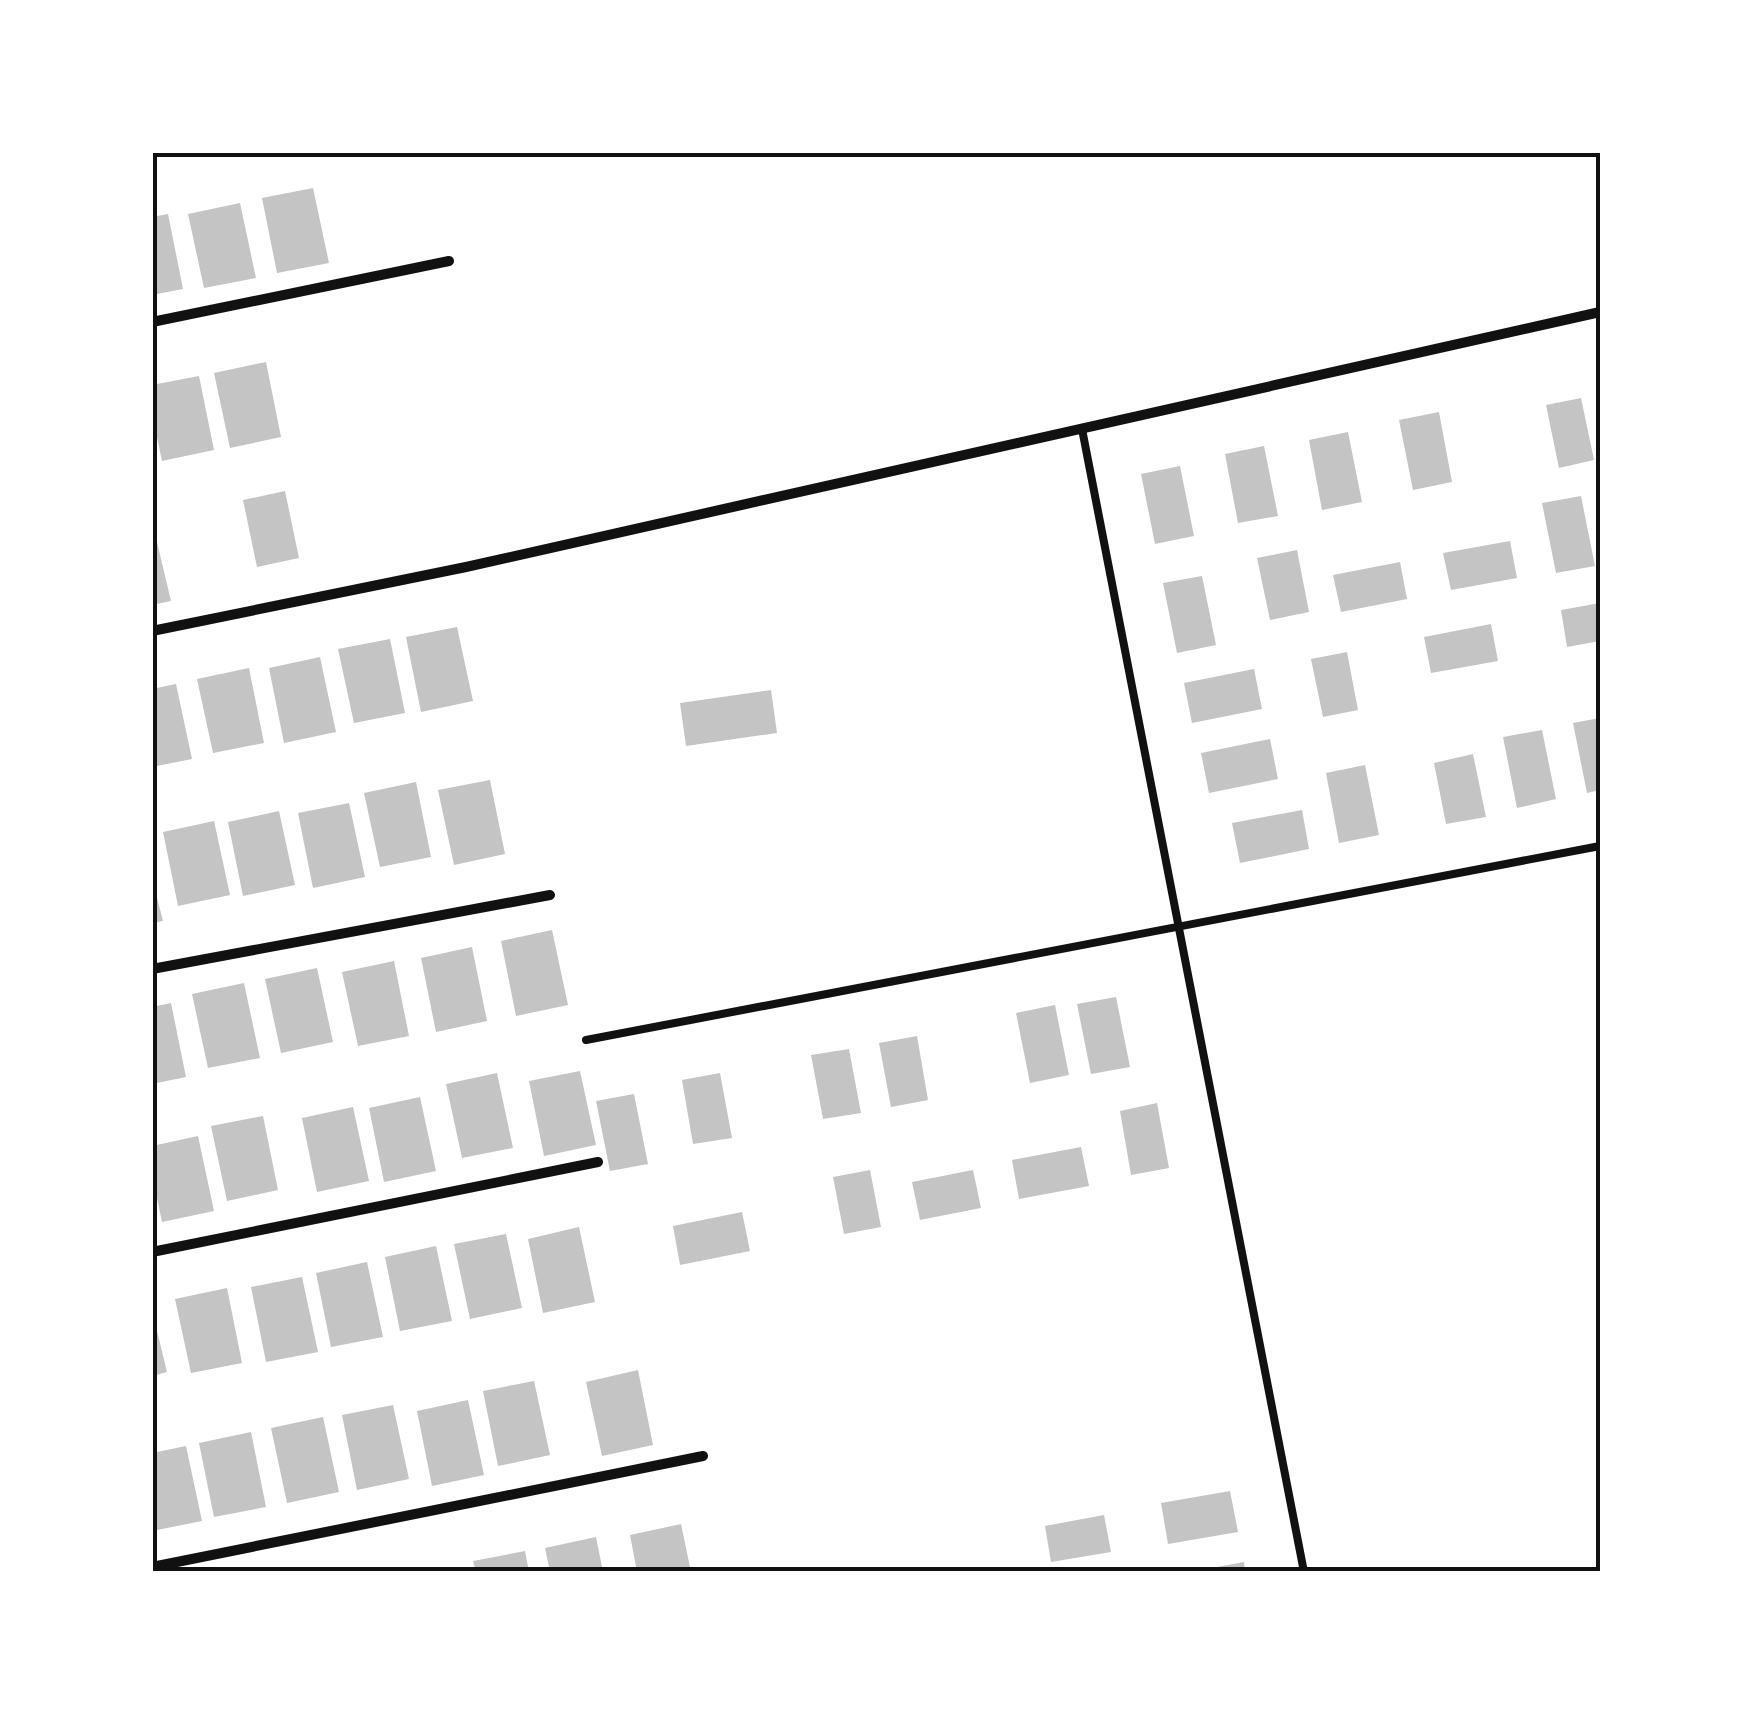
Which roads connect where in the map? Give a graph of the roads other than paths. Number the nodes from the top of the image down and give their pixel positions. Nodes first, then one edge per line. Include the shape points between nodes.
1 (449, 261) dead end
2 (1600, 312) edge
3 (152, 322) edge
4 (1082, 428) junction
5 (152, 631) edge
6 (1600, 846) edge
7 (550, 895) dead end
8 (1178, 927) junction
9 (152, 969) edge
10 (586, 1040) dead end
11 (598, 1162) dead end
12 (152, 1252) edge
13 (703, 1456) dead end
14 (152, 1567) edge
15 (1304, 1572) edge

1 - 3 street
2 - 4 street
4 - 5 street
4 - 8 lane
6 - 8 lane
7 - 9 street
8 - 10 lane
8 - 15 lane
11 - 12 street
13 - 14 street

